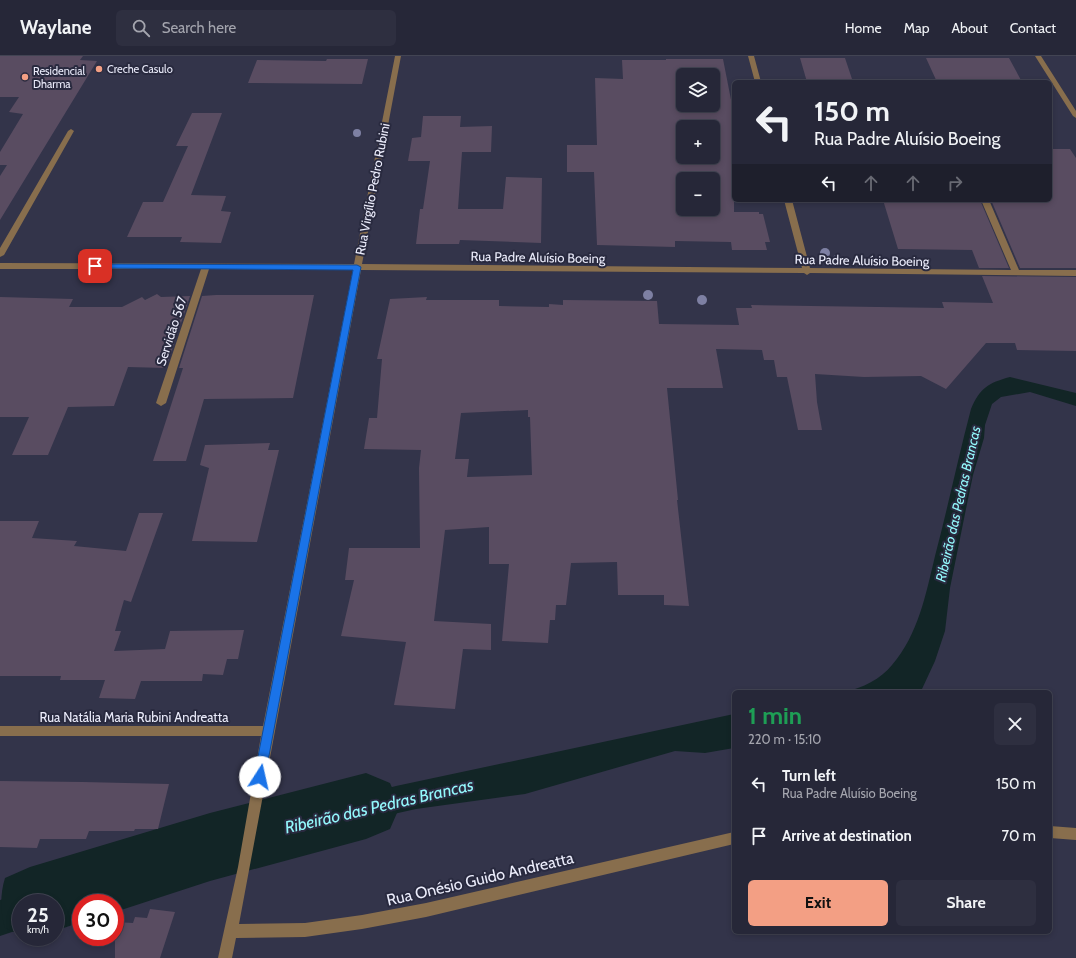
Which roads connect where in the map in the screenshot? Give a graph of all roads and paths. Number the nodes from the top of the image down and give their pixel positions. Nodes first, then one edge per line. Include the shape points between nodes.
1 (398, 56) edge
2 (751, 56) edge
3 (1038, 56) edge
4 (757, 80) edge
5 (1076, 116) edge
6 (71, 131) dead end
7 (789, 202) edge
8 (986, 202) edge
9 (0, 255) edge
10 (0, 266) edge
11 (206, 267) junction
12 (357, 267) junction
13 (807, 272) junction
14 (1016, 273) junction
15 (1076, 273) edge
16 (161, 403) dead end
17 (0, 731) edge
18 (268, 731) junction
19 (1052, 832) edge
20 (1076, 834) edge
21 (732, 838) edge
22 (230, 930) junction
23 (226, 958) edge

1 - 12 street, Rua Virgílio Pedro Rubini
2 - 4 street
3 - 5 street
6 - 9 street
7 - 13 street
8 - 14 street
10 - 11 street, Rua Padre Aluísio Boeing
11 - 12 street, Rua Padre Aluísio Boeing
11 - 16 street, Servidão 567
12 - 13 street, Rua Padre Aluísio Boeing
12 - 18 street, Rua Virgílio Pedro Rubini
13 - 14 street, Rua Padre Aluísio Boeing
14 - 15 street, Rua Padre Aluísio Boeing
17 - 18 street, Rua Natália Maria Rubini Andreatta
18 - 22 street, Rua Virgílio Pedro Rubini
19 - 20 street
21 - 22 street, Rua Onésio Guido Andreatta via 426,910 362,922 305,930
22 - 23 street, Rua Virgílio Pedro Rubini

